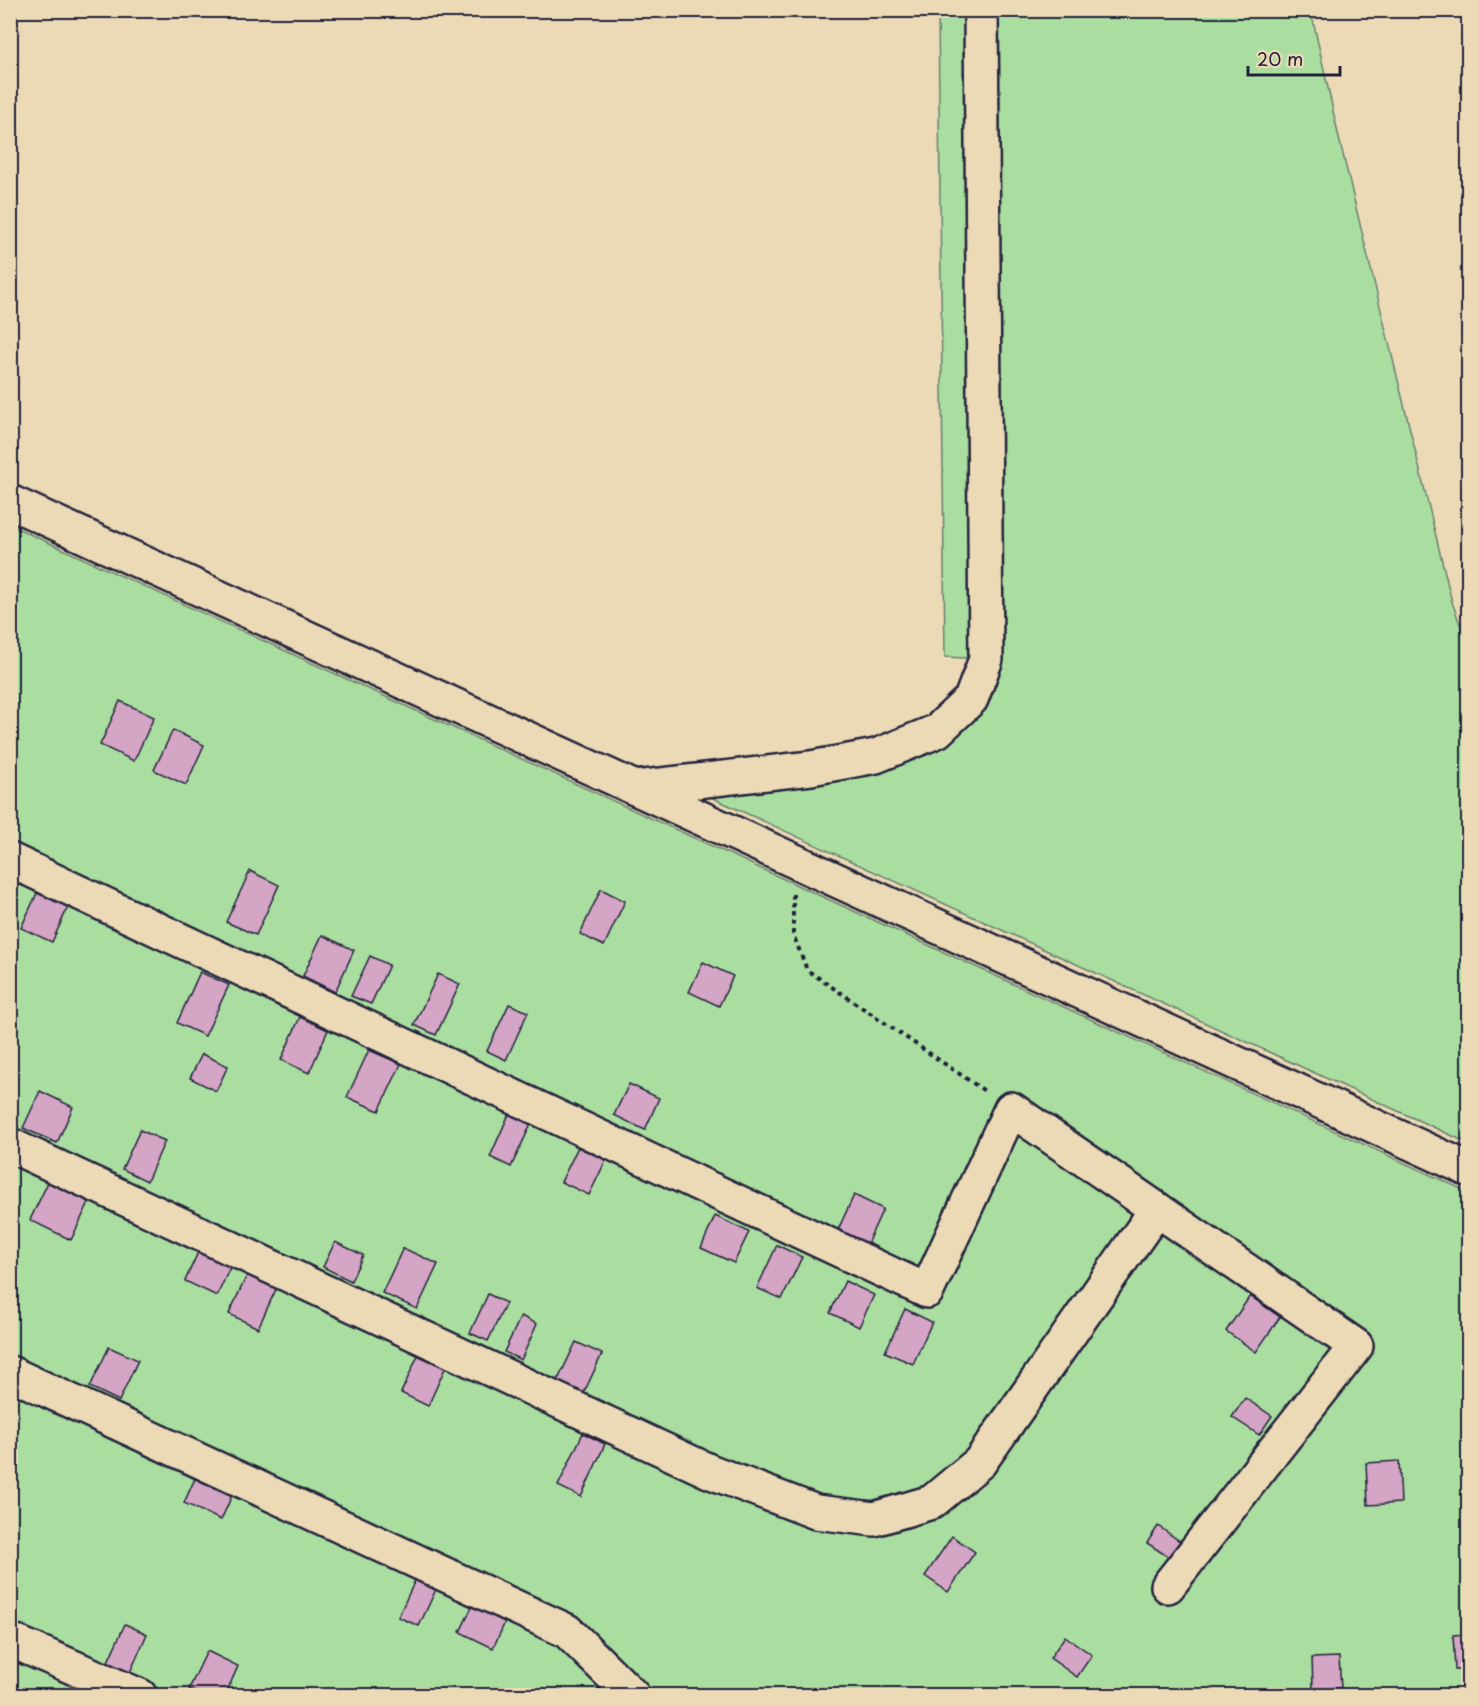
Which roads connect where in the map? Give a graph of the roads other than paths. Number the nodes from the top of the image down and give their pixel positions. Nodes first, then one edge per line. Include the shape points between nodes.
1 (981, 10) edge
2 (10, 502) edge
3 (635, 788) junction
4 (10, 860) edge
5 (10, 1145) edge
6 (1468, 1169) edge
7 (1157, 1209) junction
8 (10, 1373) edge
9 (1168, 1586) dead end
10 (10, 1640) edge
11 (140, 1695) edge
12 (633, 1695) edge

1 - 3 street via 986,660 970,699 937,731 876,756 811,768
2 - 3 street
3 - 6 street
4 - 7 street via 927,1291 1011,1109
5 - 7 street via 709,1471 816,1512 874,1519 932,1502 980,1462
7 - 9 street via 1356,1346
8 - 12 street via 567,1631
10 - 11 street

